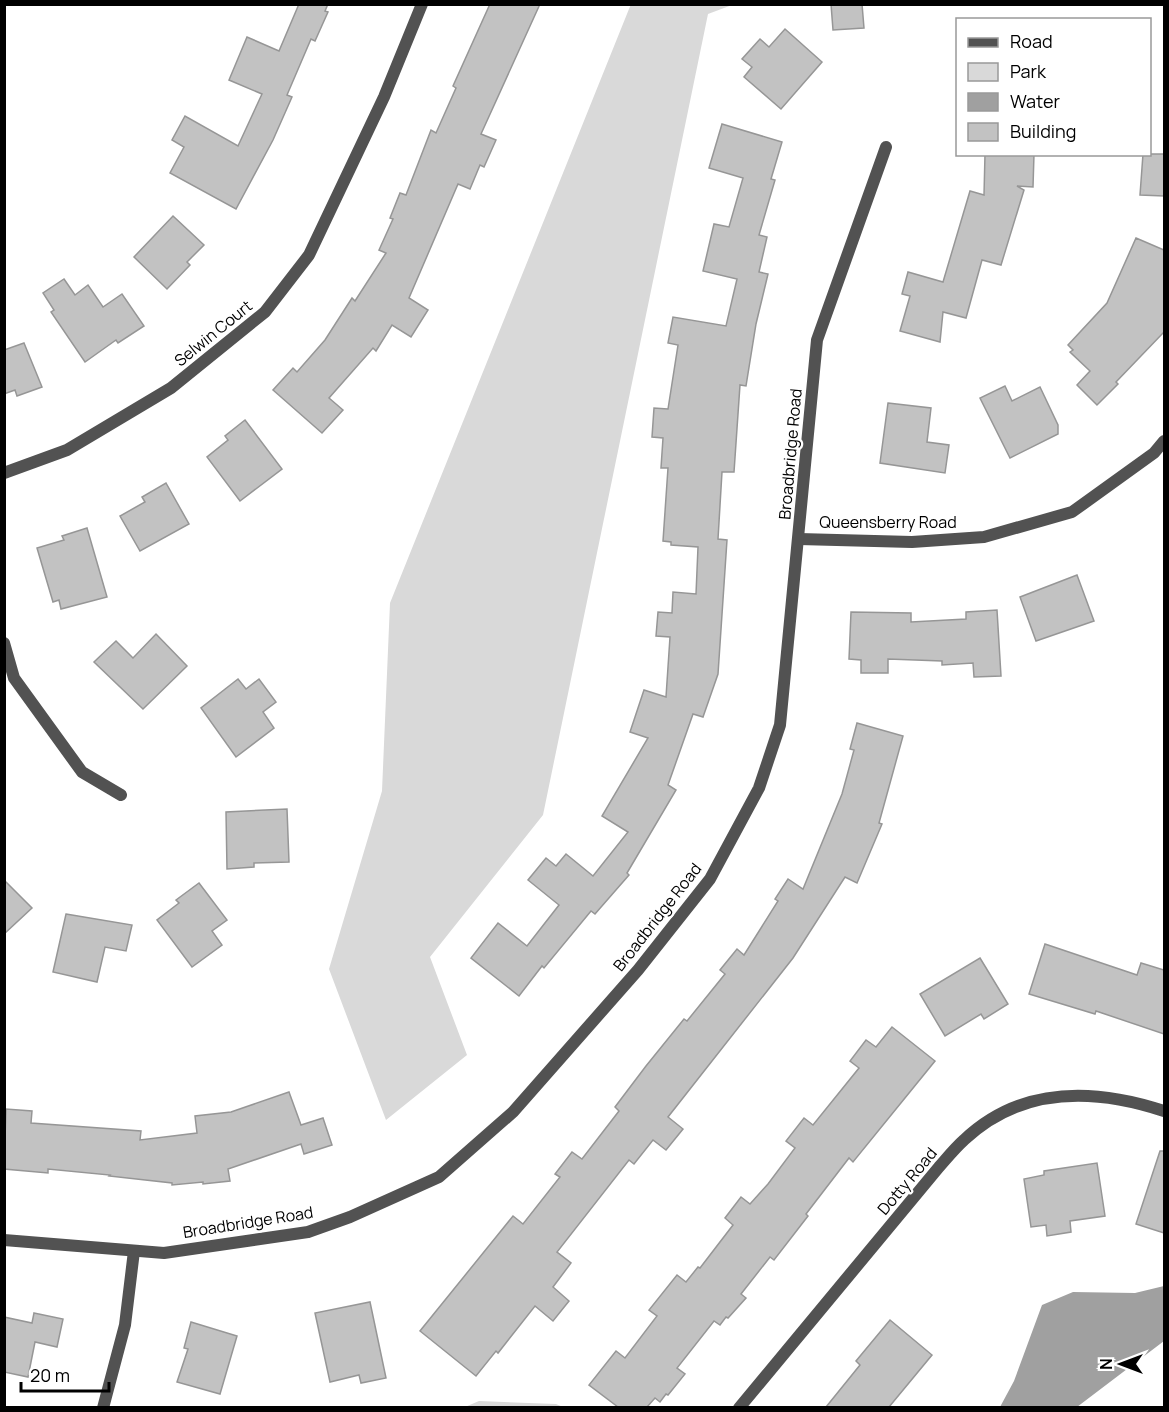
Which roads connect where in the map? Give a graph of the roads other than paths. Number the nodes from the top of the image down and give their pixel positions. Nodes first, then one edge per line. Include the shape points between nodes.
1 (422, 4) edge
2 (886, 147) dead end
3 (1164, 441) edge
4 (4, 473) edge
5 (799, 539) junction
6 (4, 643) edge
7 (121, 795) dead end
8 (1164, 1111) edge
9 (4, 1240) edge
10 (134, 1251) junction
11 (102, 1407) edge
12 (739, 1407) edge

1 - 4 street, Selwin Court via 384,97 309,255 265,312 171,388 67,450
2 - 5 street, Broadbridge Road via 817,340
3 - 5 street, Queensberry Road via 1154,453 1072,512 984,537 912,542
5 - 10 street, Broadbridge Road via 780,725 759,788 710,879 638,970 513,1112 440,1177 339,1221 308,1232 164,1253
6 - 7 street via 14,678 82,772
8 - 12 street, Dotty Road via 1082,1094 1025,1103 994,1118 965,1139 939,1167
9 - 10 street, Broadbridge Road
10 - 11 street via 125,1325

